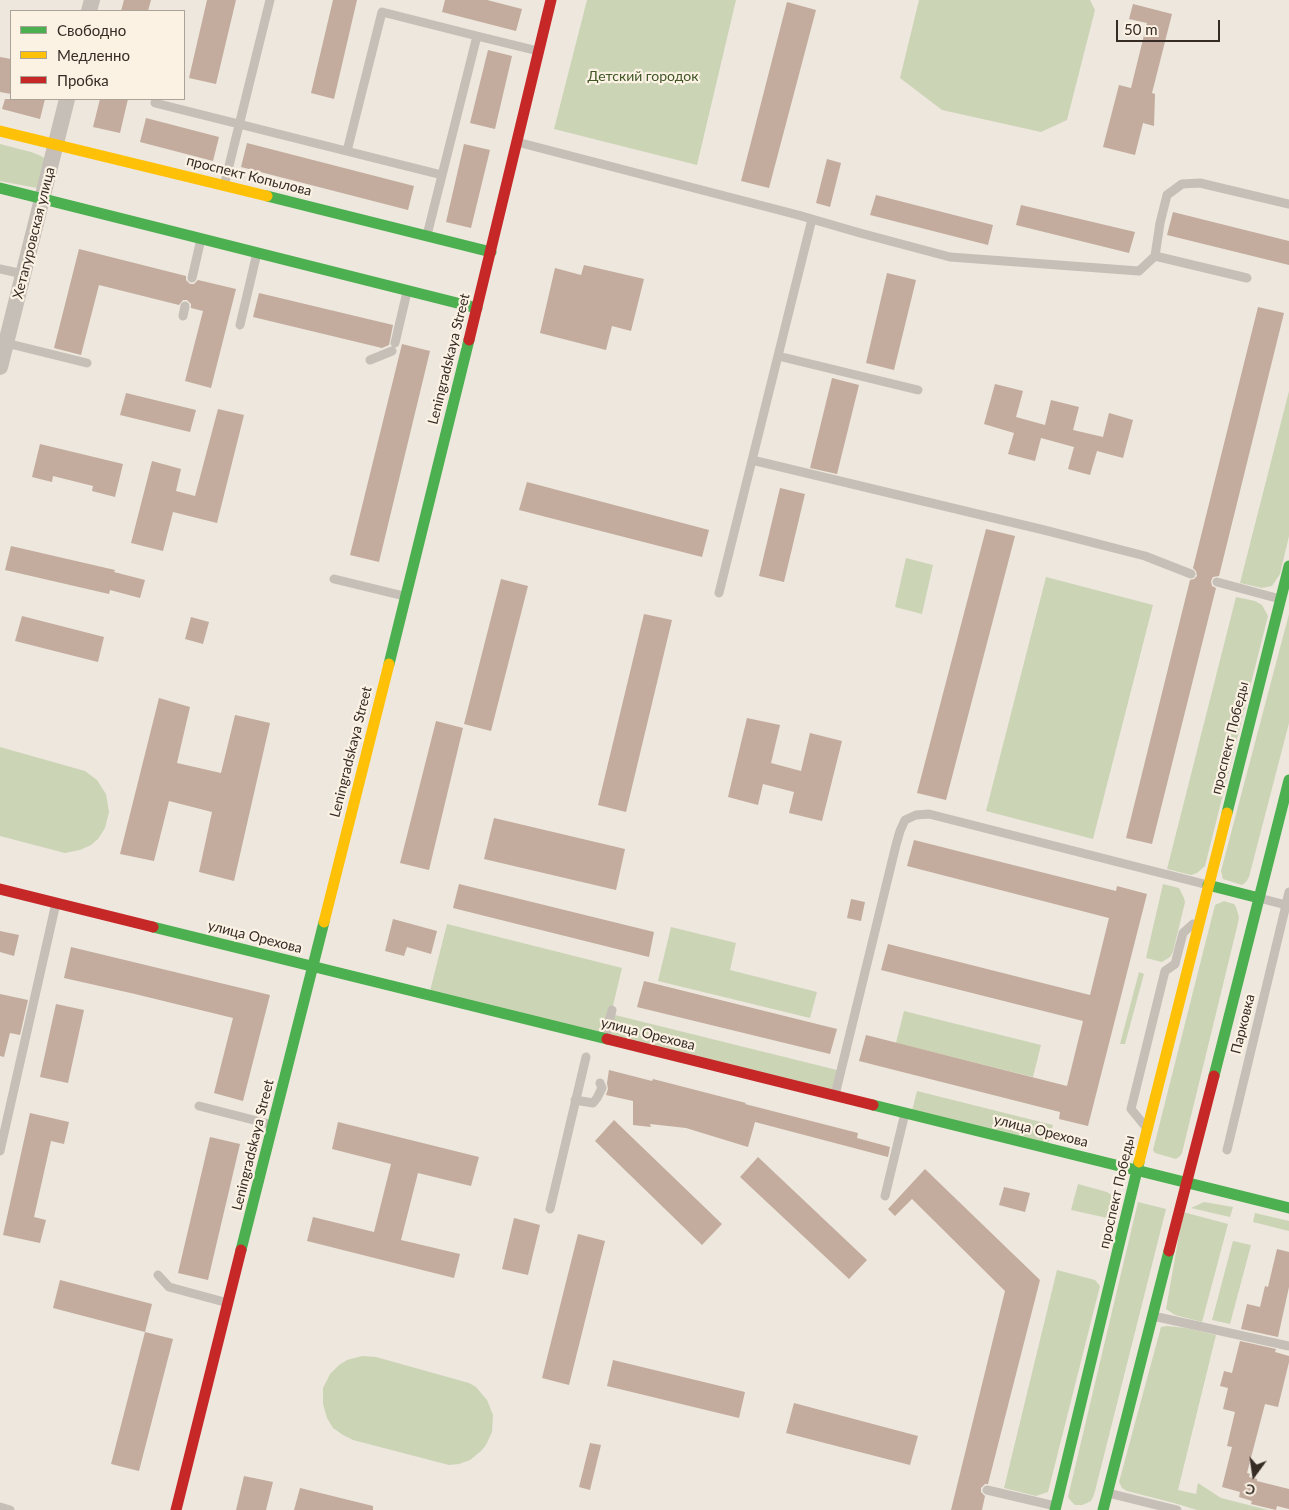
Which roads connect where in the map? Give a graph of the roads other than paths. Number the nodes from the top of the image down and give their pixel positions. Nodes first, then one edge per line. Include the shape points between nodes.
1 (270, 0) edge
2 (551, 0) edge
3 (477, 36) junction
4 (538, 51) junction
5 (67, 100) edge
6 (156, 100) edge
7 (239, 124) junction
8 (0, 131) edge
9 (517, 142) junction
10 (56, 144) junction
11 (347, 151) junction
12 (442, 175) junction
13 (224, 186) junction
14 (0, 188) edge
15 (42, 199) junction
16 (1289, 204) edge
17 (812, 219) junction
18 (427, 235) junction
19 (201, 239) junction
20 (491, 252) junction
21 (257, 253) junction
22 (1155, 256) junction
23 (0, 268) edge
24 (23, 274) junction
25 (192, 278) dead end
26 (1247, 278) dead end
27 (407, 290) junction
28 (478, 308) junction
29 (240, 325) dead end
30 (5, 332) edge
31 (778, 356) junction
32 (370, 360) dead end
33 (87, 363) dead end
34 (0, 367) edge
35 (918, 390) dead end
36 (752, 460) junction
37 (1289, 566) edge
38 (1191, 574) dead end
39 (334, 579) dead end
40 (1217, 582) dead end
41 (719, 593) dead end
42 (406, 596) junction
43 (1285, 600) edge
44 (1289, 780) edge
45 (1208, 885) junction
46 (0, 889) edge
47 (1289, 892) edge
48 (1259, 898) junction
49 (56, 903) junction
50 (1286, 905) junction
51 (1200, 917) junction
52 (313, 966) junction
53 (612, 1010) dead end
54 (605, 1039) junction
55 (586, 1057) dead end
56 (600, 1083) dead end
57 (834, 1096) junction
58 (575, 1100) junction
59 (199, 1106) dead end
60 (906, 1113) junction
61 (273, 1125) junction
62 (1147, 1129) junction
63 (1227, 1150) dead end
64 (0, 1152) edge
65 (1137, 1170) junction
66 (1186, 1182) junction
67 (885, 1196) dead end
68 (1289, 1208) edge
69 (550, 1209) dead end
70 (158, 1275) dead end
71 (228, 1303) junction
72 (1152, 1316) junction
73 (1289, 1346) edge
74 (986, 1490) dead end
75 (1108, 1493) junction
76 (0, 1507) edge
77 (1058, 1508) edge
78 (10, 1510) edge
79 (176, 1510) edge
80 (1103, 1510) edge
81 (1177, 1510) edge

1 - 7 lane
2 - 4 main road, Leningradskaya Street
3 - 4 lane
3 - 11 lane via 382,12
3 - 12 lane
4 - 9 main road, Leningradskaya Street
5 - 10 street, Хетагуровская улица
6 - 7 lane via 155,103
7 - 11 lane
7 - 13 lane
8 - 10 main road, проспект Копылова
9 - 17 lane
9 - 20 main road, Leningradskaya Street
10 - 13 main road, проспект Копылова
10 - 15 street, Хетагуровская улица
11 - 12 lane
12 - 18 lane
13 - 18 main road, проспект Копылова
14 - 15 main road
15 - 19 main road
15 - 24 street, Хетагуровская улица
16 - 22 lane via 1200,183 1182,184 1167,195
17 - 22 lane via 950,257 1139,271
17 - 31 lane
18 - 20 main road, проспект Копылова
19 - 21 main road
19 - 25 lane
20 - 28 main road, Leningradskaya Street
21 - 27 main road
21 - 29 lane
22 - 26 lane
23 - 24 lane
24 - 30 street, Хетагуровская улица
27 - 28 main road
27 - 32 lane via 394,347
28 - 42 main road, Leningradskaya Street
30 - 33 lane
30 - 34 street, Хетагуровская улица
31 - 35 lane
31 - 36 lane
36 - 38 lane via 1145,556
36 - 41 lane
37 - 43 main road, проспект Победы
39 - 42 lane
40 - 43 lane
42 - 52 main road, Leningradskaya Street
43 - 45 main road, проспект Победы
44 - 48 main road
45 - 48 main road
45 - 51 main road, проспект Победы
45 - 57 lane via 929,814 905,820
46 - 49 main road, улица Орехова
47 - 50 lane, Парковка
48 - 50 lane
48 - 66 main road
49 - 52 main road, улица Орехова
49 - 64 lane
50 - 63 lane, Парковка
51 - 62 main road, проспект Победы
51 - 62 lane via 1183,933 1175,964 1165,971 1131,1110
52 - 54 main road, улица Орехова
52 - 61 main road, Leningradskaya Street
53 - 54 lane
54 - 57 main road, улица Орехова
55 - 58 lane
56 - 58 lane via 602,1088 593,1103
57 - 60 main road, улица Орехова
58 - 69 lane
59 - 61 lane
60 - 65 main road, улица Орехова
60 - 67 lane
61 - 71 main road, Leningradskaya Street
62 - 65 main road, проспект Победы
65 - 66 main road, улица Орехова
65 - 77 main road, проспект Победы
66 - 68 main road, улица Орехова
66 - 72 main road
70 - 71 lane via 169,1287
71 - 79 main road, Leningradskaya Street
72 - 73 lane
72 - 75 main road
74 - 77 lane
75 - 80 main road
75 - 81 lane
76 - 78 lane

